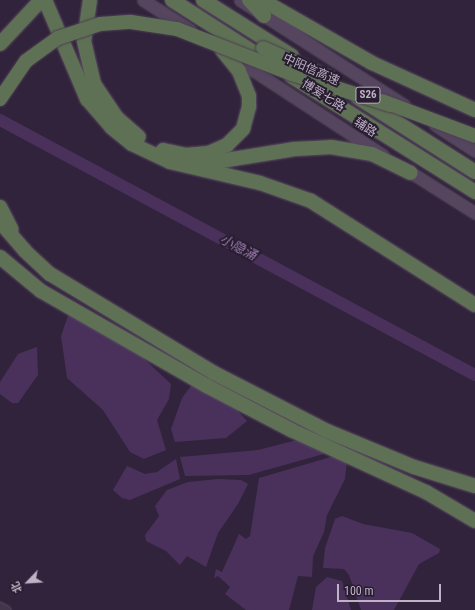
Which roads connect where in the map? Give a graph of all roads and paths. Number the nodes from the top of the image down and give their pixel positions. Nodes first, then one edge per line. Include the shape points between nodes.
1 (41, 0) edge
2 (45, 0) edge
3 (143, 0) edge
4 (173, 0) edge
5 (203, 0) edge
6 (240, 0) edge
7 (249, 0) edge
8 (262, 0) edge
9 (270, 0) edge
10 (85, 4) edge
11 (264, 16) junction
12 (291, 17) junction
13 (0, 44) edge
14 (222, 50) junction
15 (0, 99) edge
16 (390, 105) junction
17 (475, 110) edge
18 (104, 119) junction
19 (475, 136) edge
20 (475, 151) edge
21 (178, 164) junction
22 (475, 172) edge
23 (411, 173) junction
24 (475, 192) edge
25 (0, 207) edge
26 (475, 213) edge
27 (0, 222) edge
28 (25, 251) junction
29 (0, 257) edge
30 (475, 305) edge
31 (473, 486) edge
32 (475, 521) edge
33 (0, 607) edge
34 (6, 610) edge

1 - 13 highway
2 - 18 highway via 82,90
3 - 14 street, 辅路
4 - 16 highway, 中阳信高速 / S26, bridge via 263,48
4 - 24 highway, 博爱七路
5 - 22 highway, 博爱七路
6 - 11 street
7 - 11 highway
8 - 12 highway, S26
9 - 12 highway
10 - 14 highway via 86,56 99,95 126,127 150,144 168,152 186,155 209,153 228,145 243,129 249,96 239,71
10 - 18 highway via 77,41 81,71 90,96
11 - 20 street
12 - 17 highway, S26 via 372,63
14 - 23 street, 辅路
15 - 16 highway, bridge via 26,61 58,38 100,24 131,22 177,29 304,78
16 - 19 highway, 中阳信高速 / S26, bridge
18 - 21 highway via 120,135 145,152
21 - 23 highway via 211,164 295,149 330,147 372,154
21 - 30 highway via 260,183 311,202
23 - 26 street, 辅路
25 - 28 highway
27 - 28 highway
28 - 31 highway via 66,285 271,404 386,456
29 - 32 highway via 41,291 207,386 292,430 426,492
33 - 34 street

